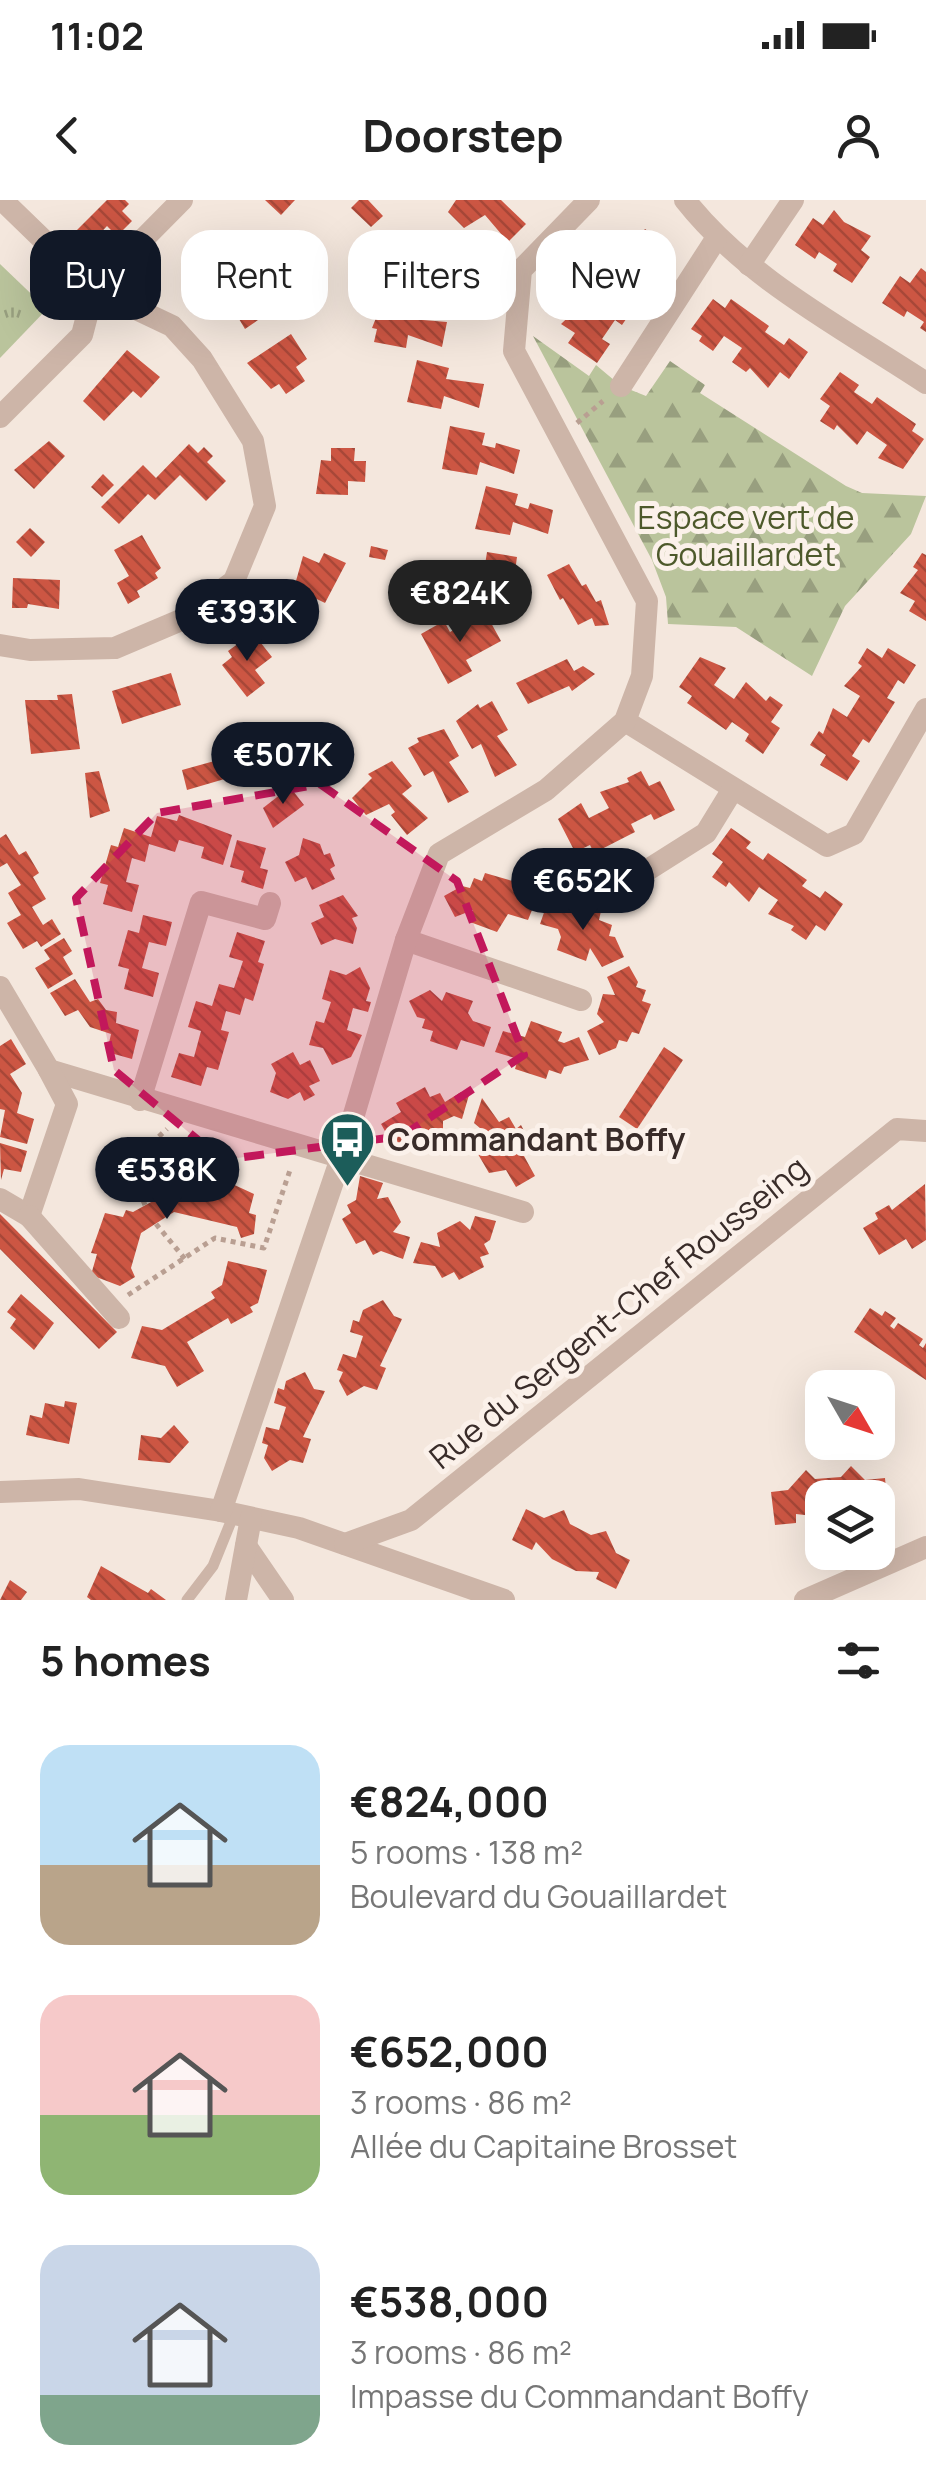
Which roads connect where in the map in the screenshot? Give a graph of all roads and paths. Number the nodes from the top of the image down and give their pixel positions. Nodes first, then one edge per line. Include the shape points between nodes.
1 (2, 200) edge
2 (182, 200) edge
3 (589, 200) edge
4 (685, 200) edge
5 (793, 200) edge
6 (33, 230) edge
7 (152, 230) edge
8 (716, 240) junction
9 (749, 265) junction
10 (86, 320) edge
11 (159, 320) edge
12 (926, 383) edge
13 (621, 386) joint
14 (0, 417) edge
15 (560, 437) junction
16 (0, 645) edge
17 (926, 708) edge
18 (625, 720) junction
19 (733, 789) junction
20 (627, 883) dead end
21 (270, 903) dead end
22 (406, 940) junction
23 (0, 986) edge
24 (581, 1000) dead end
25 (49, 1070) junction
26 (140, 1100) junction
27 (184, 1113) junction
28 (926, 1131) edge
29 (298, 1145) junction
30 (341, 1158) junction
31 (0, 1199) edge
32 (144, 1206) dead end
33 (523, 1212) dead end
34 (29, 1216) junction
35 (156, 1224) dead end
36 (185, 1259) junction
37 (113, 1312) joint
38 (0, 1492) edge
39 (235, 1514) junction
40 (346, 1544) junction
41 (246, 1546) junction
42 (926, 1546) edge
43 (187, 1600) edge
44 (236, 1600) edge
45 (283, 1600) edge
46 (504, 1600) edge
47 (804, 1600) edge

1 - 6 street
2 - 7 street
3 - 15 street via 521,270 514,351
4 - 8 street
5 - 9 street
8 - 9 street
8 - 13 street
9 - 12 street
10 - 14 street via 82,335
11 - 16 street via 202,360 253,440 265,506 234,581 181,620 115,648
13 - 15 path
15 - 18 street via 648,601 642,676
17 - 19 street via 854,834 827,846
18 - 19 street
18 - 22 street via 546,790 439,854
19 - 20 street via 706,834
21 - 26 street via 266,919 201,902
22 - 24 street
22 - 30 street
23 - 25 street
25 - 26 street
25 - 34 street via 67,1104
26 - 27 street
27 - 29 street
27 - 32 path via 132,1162
28 - 40 street, Rue du Sergent-Chef Rousseing via 897,1129 411,1520
29 - 30 street
29 - 36 path via 264,1248 215,1238
30 - 33 street
30 - 39 street
31 - 34 street
34 - 37 street
35 - 36 path
36 - 37 path
38 - 39 street via 79,1488
39 - 40 street
39 - 41 street
39 - 43 lane via 213,1566
40 - 46 street
41 - 44 street
41 - 45 street
42 - 47 street

